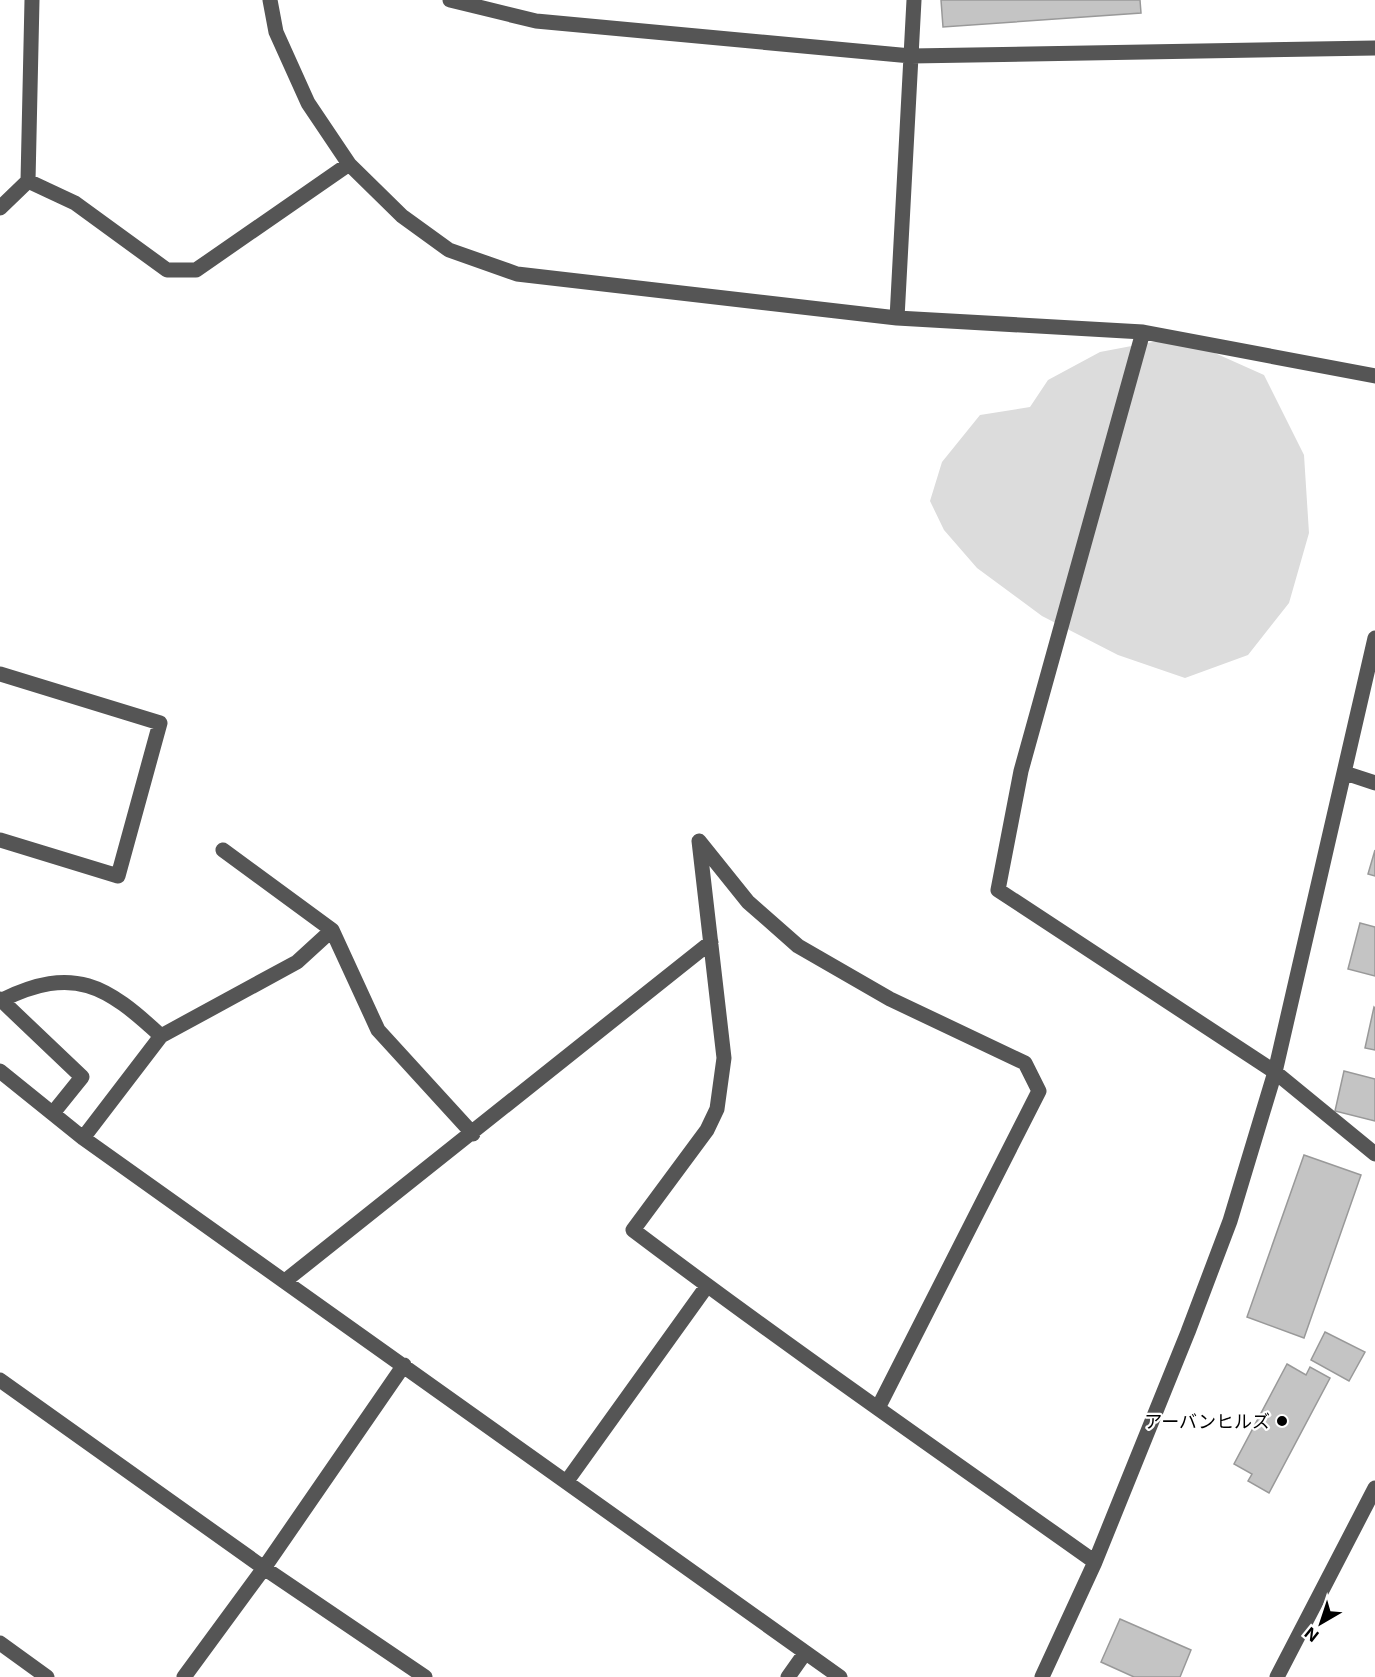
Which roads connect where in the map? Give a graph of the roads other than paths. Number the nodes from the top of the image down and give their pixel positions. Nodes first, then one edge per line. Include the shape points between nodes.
1 (32, 0) edge
2 (270, 0) edge
3 (450, 0) edge
4 (914, 0) edge
5 (1375, 48) edge
6 (911, 56) junction
7 (349, 164) junction
8 (28, 181) junction
9 (0, 208) edge
10 (897, 318) junction
11 (1143, 332) junction
12 (1375, 376) edge
13 (1375, 638) edge
14 (0, 674) edge
15 (1345, 773) junction
16 (1375, 783) edge
17 (0, 840) edge
18 (223, 850) dead end
19 (332, 930) junction
20 (711, 942) junction
21 (1, 1000) edge
22 (161, 1036) junction
23 (0, 1071) edge
24 (1275, 1072) junction
25 (53, 1113) junction
26 (473, 1134) junction
27 (83, 1138) junction
28 (1375, 1154) edge
29 (285, 1281) junction
30 (707, 1286) junction
31 (404, 1365) junction
32 (0, 1380) edge
33 (878, 1408) junction
34 (567, 1481) junction
35 (1375, 1488) edge
36 (1095, 1562) junction
37 (264, 1568) junction
38 (0, 1643) edge
39 (805, 1653) junction
40 (47, 1677) edge
41 (184, 1677) edge
42 (425, 1677) edge
43 (788, 1677) edge
44 (840, 1677) edge
45 (1042, 1677) edge
46 (1277, 1677) edge

1 - 8 street
2 - 7 street via 276,32 308,103
3 - 6 street via 536,21
4 - 6 street
5 - 6 street
6 - 10 street
7 - 8 street via 196,270 167,270 75,203
7 - 10 street via 402,216 449,249 517,274
8 - 9 street
10 - 11 street
11 - 12 street
11 - 24 street via 1021,771 998,891
13 - 15 street
14 - 17 street via 160,723 118,876
15 - 16 street
15 - 24 street
18 - 19 street
19 - 22 street via 297,962
19 - 26 street via 378,1030
20 - 26 street
20 - 30 street via 724,1058 717,1109 707,1130 633,1230
20 - 33 street via 699,841 748,902 798,946 890,999 1025,1063 1039,1091
21 - 22 street via 26,988 57,981 92,986 126,1004
21 - 25 street via 82,1077
22 - 27 street
23 - 25 street
24 - 28 street
24 - 36 street via 1226,1232
25 - 27 street
26 - 29 street
27 - 29 street
29 - 31 street
30 - 33 street
30 - 34 street
31 - 34 street
31 - 37 street
32 - 37 street
33 - 36 street
34 - 39 street
35 - 46 street
36 - 45 street
37 - 41 street
37 - 42 street
38 - 40 street
39 - 43 street
39 - 44 street

